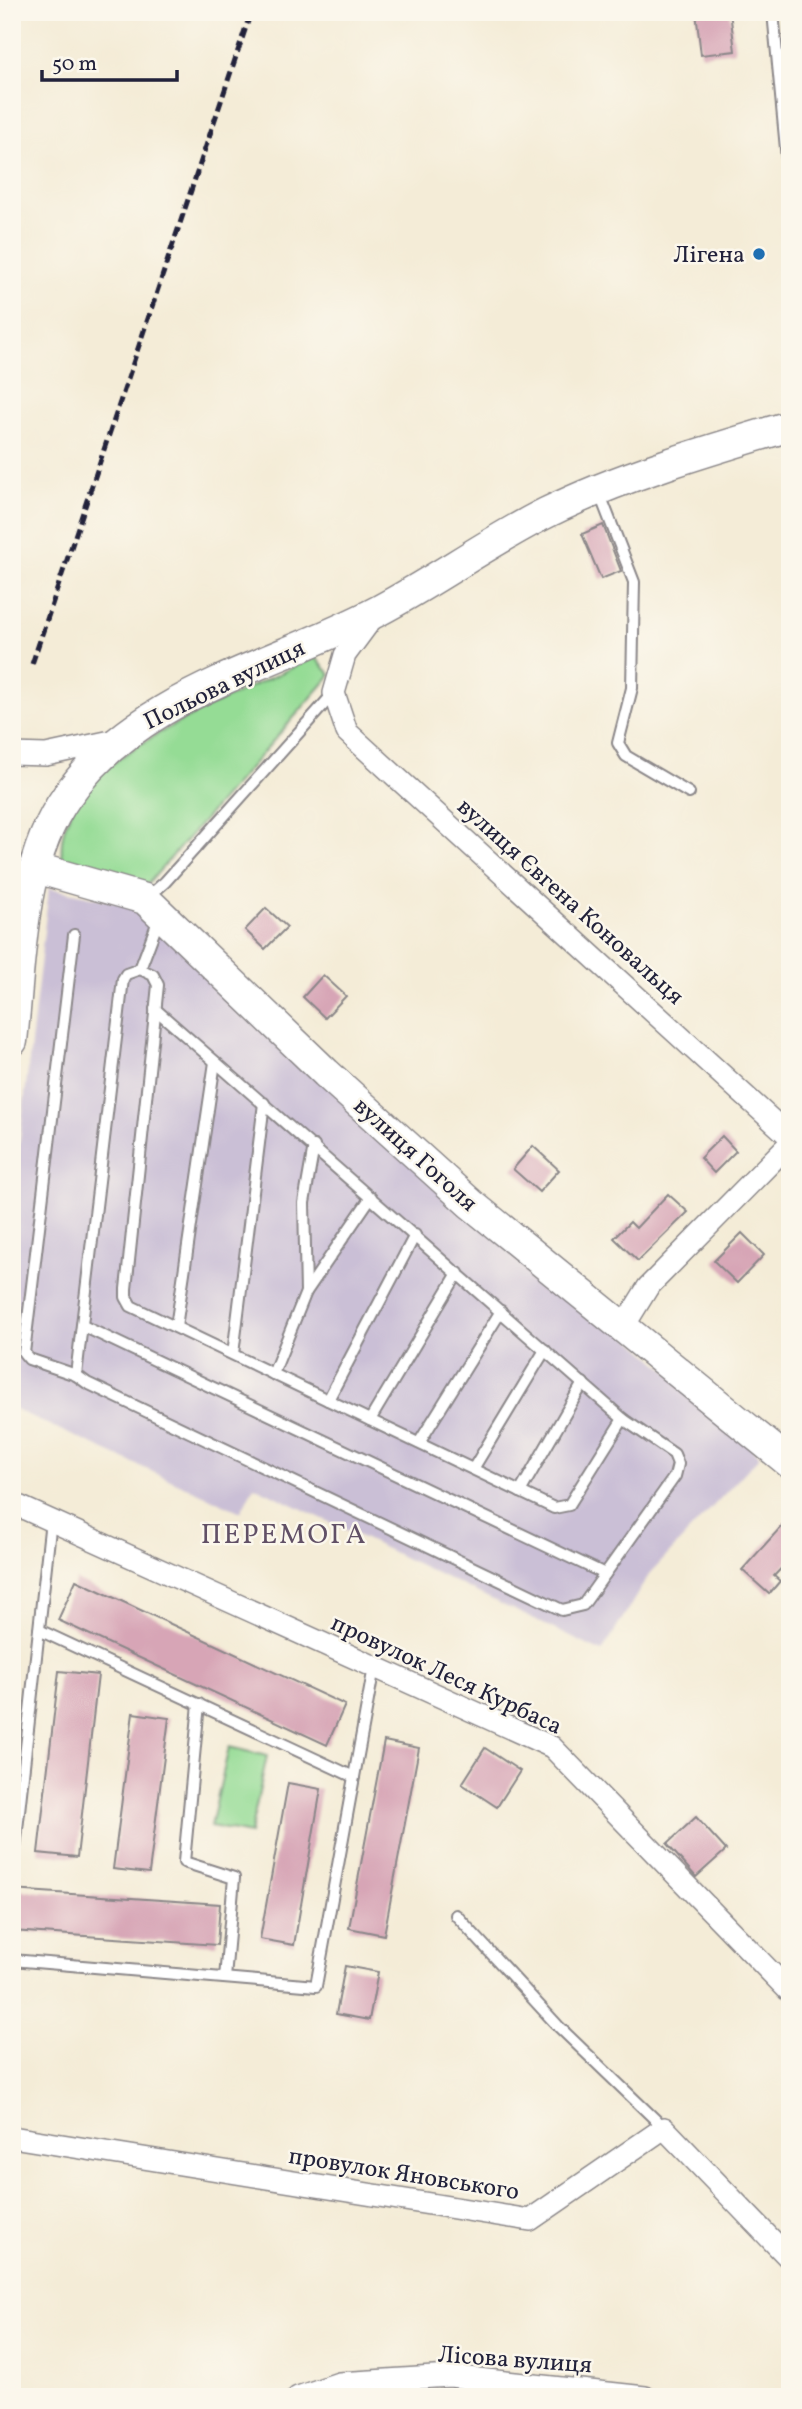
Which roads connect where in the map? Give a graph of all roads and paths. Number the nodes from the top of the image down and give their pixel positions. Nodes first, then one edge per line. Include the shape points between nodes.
1 (774, 12) edge
2 (790, 191) edge
3 (790, 426) edge
4 (598, 492) junction
5 (377, 611) junction
6 (334, 693) junction
7 (116, 740) junction
8 (12, 754) edge
9 (690, 793) dead end
10 (36, 868) junction
11 (153, 906) junction
12 (74, 935) dead end
13 (140, 969) junction
14 (155, 1009) junction
15 (12, 1041) edge
16 (215, 1062) junction
17 (264, 1104) junction
18 (790, 1137) edge
19 (790, 1143) edge
20 (314, 1146) junction
21 (371, 1197) junction
22 (415, 1235) junction
23 (458, 1273) junction
24 (306, 1292) junction
25 (501, 1311) junction
26 (83, 1326) junction
27 (624, 1326) junction
28 (176, 1327) junction
29 (545, 1350) junction
30 (233, 1354) junction
31 (273, 1374) junction
32 (76, 1375) junction
33 (583, 1383) junction
34 (328, 1400) junction
35 (623, 1419) junction
36 (370, 1420) junction
37 (419, 1443) junction
38 (790, 1463) edge
39 (473, 1469) junction
40 (520, 1492) junction
41 (12, 1503) edge
42 (51, 1520) junction
43 (605, 1574) junction
44 (39, 1630) junction
45 (374, 1667) junction
46 (199, 1704) junction
47 (354, 1777) junction
48 (14, 1857) edge
49 (456, 1914) dead end
50 (12, 1959) edge
51 (225, 1978) junction
52 (790, 1992) edge
53 (664, 2128) junction
54 (12, 2137) edge
55 (790, 2259) edge
56 (391, 2389) edge
57 (299, 2397) edge
58 (645, 2397) edge

1 - 2 lane
3 - 4 street, Польова вулиця via 688,457
4 - 5 street, Польова вулиця via 547,513
4 - 9 lane via 634,582 632,688 618,743 626,755
5 - 6 street via 345,655
5 - 7 street, Польова вулиця via 206,688
6 - 11 lane via 165,882
6 - 18 street, вулиця Євгена Коновальця via 348,732
7 - 8 street via 46,755
7 - 10 street, Польова вулиця via 66,796 48,830
10 - 11 street, вулиця Гоголя
10 - 15 street, Польова вулиця
11 - 13 lane
11 - 27 street, вулиця Гоголя via 326,1073 471,1204
12 - 32 lane via 24,1353 29,1359
13 - 14 lane via 153,975 158,985
13 - 26 lane via 122,979
14 - 16 lane
14 - 28 lane via 126,1297 131,1306
16 - 17 lane
16 - 28 lane
17 - 20 lane
17 - 30 lane
19 - 27 street via 648,1287
20 - 21 lane
20 - 24 lane via 304,1203
21 - 22 lane
21 - 24 lane
22 - 23 lane
22 - 34 lane
23 - 25 lane
23 - 36 lane
24 - 31 lane
25 - 29 lane
25 - 37 lane
26 - 32 lane
26 - 43 lane
27 - 38 street, вулиця Гоголя
28 - 30 lane
29 - 33 lane
29 - 39 lane
30 - 31 lane
31 - 34 lane
32 - 43 lane via 562,1609 583,1605
33 - 35 lane
33 - 40 lane
34 - 36 lane
35 - 40 lane via 569,1505 554,1508
35 - 43 lane via 674,1454 678,1464 675,1476
36 - 37 lane
37 - 39 lane
39 - 40 lane
41 - 42 street, провулок Леся Курбаса
42 - 44 lane
42 - 45 street, провулок Леся Курбаса
44 - 46 lane
44 - 48 lane
45 - 47 lane
45 - 52 street, провулок Леся Курбаса via 552,1747
46 - 47 lane
46 - 51 lane via 184,1862 234,1878
47 - 51 lane via 316,1986
49 - 53 lane via 558,2026
50 - 51 lane
53 - 54 street, провулок Яновського via 530,2220
53 - 55 street
56 - 57 street, Лісова вулиця via 339,2383
56 - 58 street, Лісова вулиця via 450,2376

